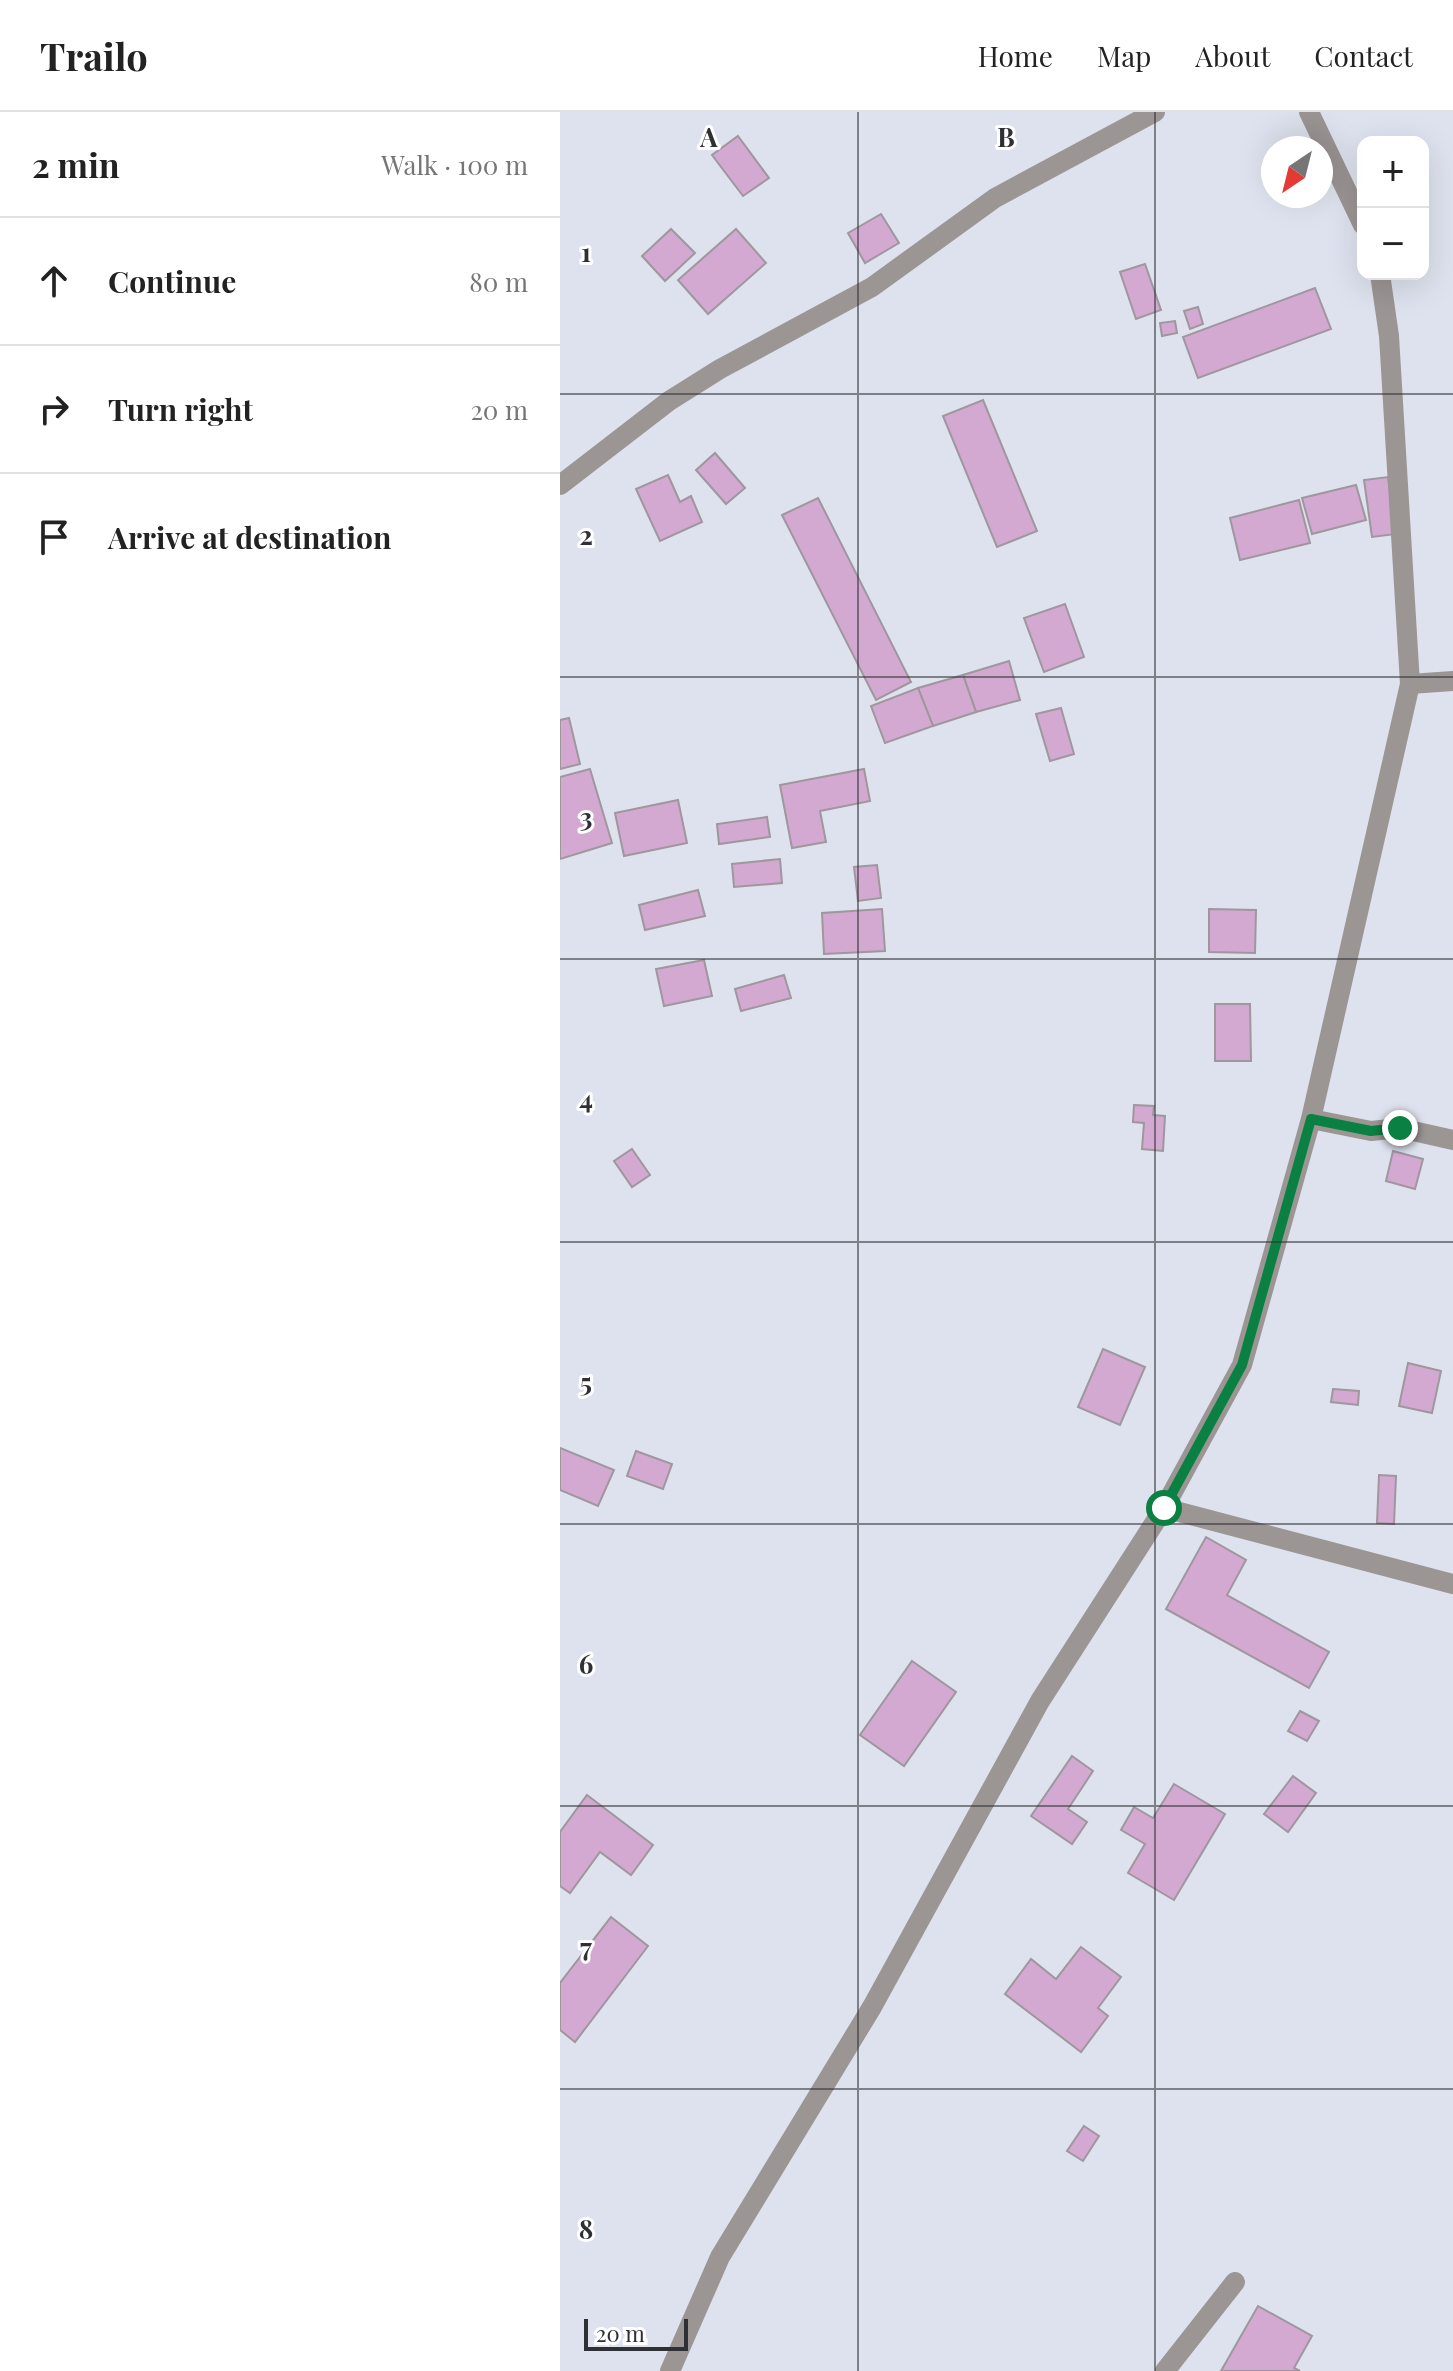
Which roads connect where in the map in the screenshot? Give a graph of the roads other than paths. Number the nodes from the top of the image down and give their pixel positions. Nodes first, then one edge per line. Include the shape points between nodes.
1 (1155, 112) edge
2 (1309, 112) edge
3 (1357, 212) edge
4 (1381, 280) edge
5 (560, 485) edge
6 (1453, 681) edge
7 (1410, 684) junction
8 (1311, 1119) junction
9 (1453, 1140) edge
10 (1164, 1508) junction
11 (1453, 1584) edge
12 (1235, 2282) dead end
13 (670, 2371) edge
14 (1165, 2371) edge

1 - 5 street via 995,198 872,287 694,385
2 - 3 street
4 - 7 street via 1389,336
6 - 7 street
7 - 8 street
8 - 9 street via 1371,1131 1400,1128
8 - 10 street via 1242,1365
10 - 11 street
10 - 13 street via 1040,1701 872,2007 720,2257
12 - 14 street

